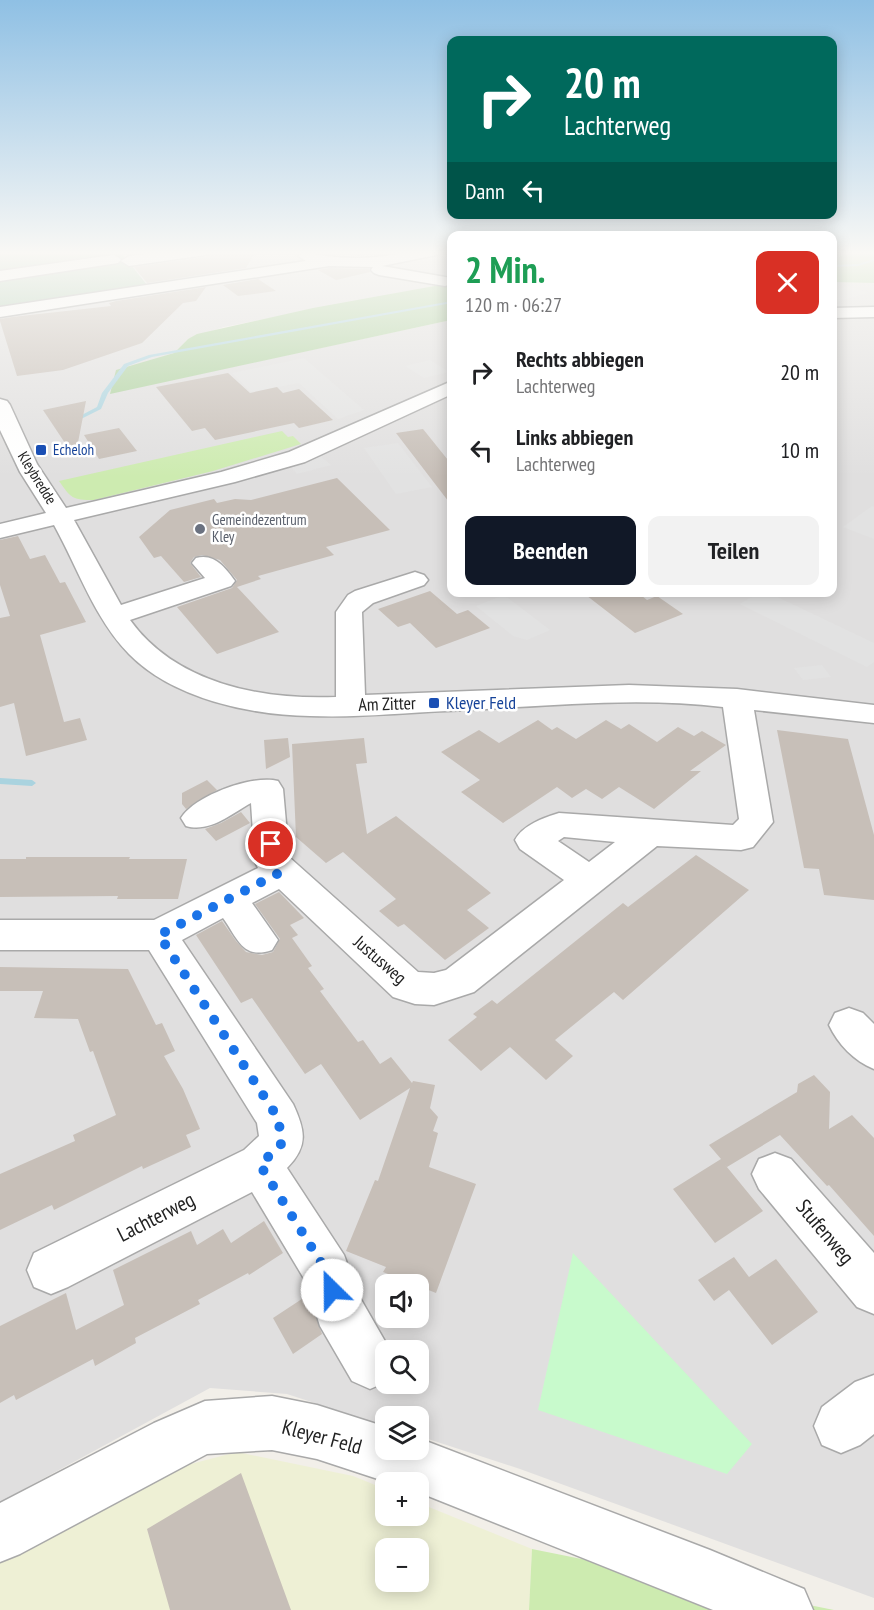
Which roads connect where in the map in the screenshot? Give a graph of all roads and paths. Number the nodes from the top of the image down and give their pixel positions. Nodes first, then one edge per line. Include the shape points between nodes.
1 (447, 389) edge
2 (0, 405) edge
3 (11, 456) edge
4 (60, 516) junction
5 (0, 531) edge
6 (205, 562) dead end
7 (415, 580) dead end
8 (116, 616) junction
9 (737, 698) junction
10 (351, 705) junction
11 (874, 714) edge
12 (198, 818) dead end
13 (650, 833) junction
14 (281, 872) junction
15 (589, 880) junction
16 (228, 898) junction
17 (0, 935) edge
18 (159, 935) junction
19 (259, 940) dead end
20 (260, 1165) junction
21 (775, 1174) dead end
22 (51, 1270) dead end
23 (874, 1290) edge
24 (370, 1363) dead end
25 (0, 1534) edge
26 (783, 1610) edge

1 - 4 street via 297,457
2 - 3 street, Kleybredde
3 - 4 street, Kleybredde
4 - 5 street
4 - 8 street, Am Zitter
6 - 8 street via 222,581
7 - 10 street via 364,597 349,612
8 - 10 street, Am Zitter via 123,630 149,657 182,678 228,694 280,705
9 - 10 street, Am Zitter via 629,694
9 - 11 street, Am Zitter
9 - 13 street via 756,822 741,838
12 - 14 street, Justusweg via 244,793 267,789 272,862
13 - 15 street, Justusweg
13 - 15 street via 559,825 532,840
14 - 15 street, Justusweg via 407,986 424,990 444,989 460,981
14 - 16 street
16 - 18 street
16 - 19 street
17 - 18 street
18 - 20 street, Lachterweg via 278,1118 282,1143
20 - 22 street, Lachterweg
20 - 24 street via 327,1272 338,1308
21 - 23 street, Stufenweg
25 - 26 street, Kleyer Feld via 205,1428 272,1423 318,1432 443,1473

